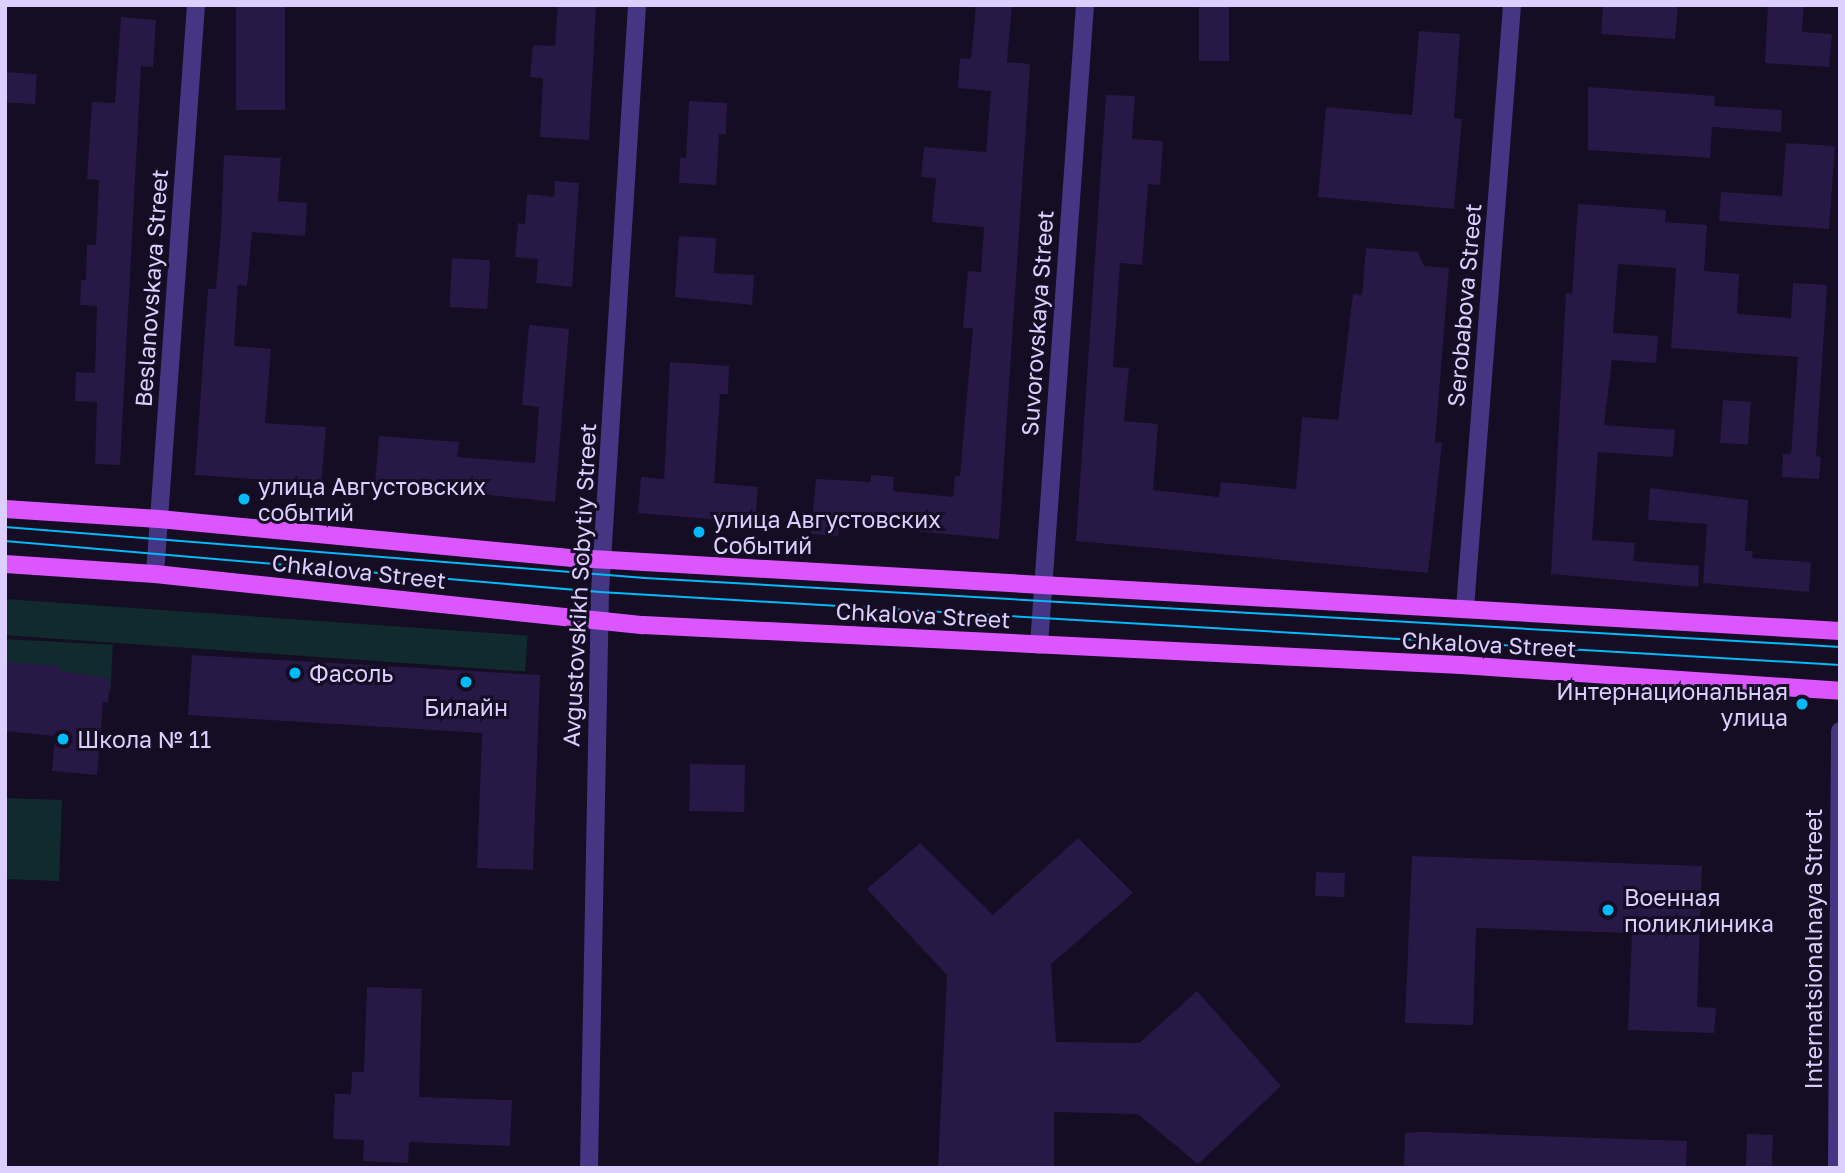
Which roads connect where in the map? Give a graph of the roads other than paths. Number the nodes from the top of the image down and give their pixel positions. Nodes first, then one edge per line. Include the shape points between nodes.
1 (196, 5) edge
2 (637, 5) edge
3 (1085, 5) edge
4 (1513, 5) edge
5 (5, 509) edge
6 (159, 519) junction
7 (603, 560) junction
8 (5, 564) edge
9 (155, 574) junction
10 (1041, 586) junction
11 (1465, 608) junction
12 (599, 622) junction
13 (1840, 631) edge
14 (1039, 645) junction
15 (1840, 691) edge
16 (1840, 732) edge
17 (589, 1168) edge
18 (1837, 1168) edge

1 - 6 street, Beslanovskaya Street
2 - 7 street, Avgustovskikh Sobytiy Street
3 - 10 street, Suvorovskaya Street
4 - 11 street, Serobabova Street
5 - 6 main road, Chkalova Street
6 - 7 main road, Chkalova Street
6 - 9 street, Beslanovskaya Street
7 - 10 main road, Chkalova Street
7 - 12 street, Avgustovskikh Sobytiy Street
8 - 9 main road, Chkalova Street
9 - 12 main road, Chkalova Street
10 - 11 main road, Chkalova Street
10 - 14 street, Suvorovskaya Street
11 - 13 main road, Chkalova Street
12 - 14 main road, Chkalova Street
12 - 17 street, Avgustovskikh Sobytiy Street
14 - 15 main road, Chkalova Street via 1461,665
16 - 18 street, Internatsionalnaya Street

